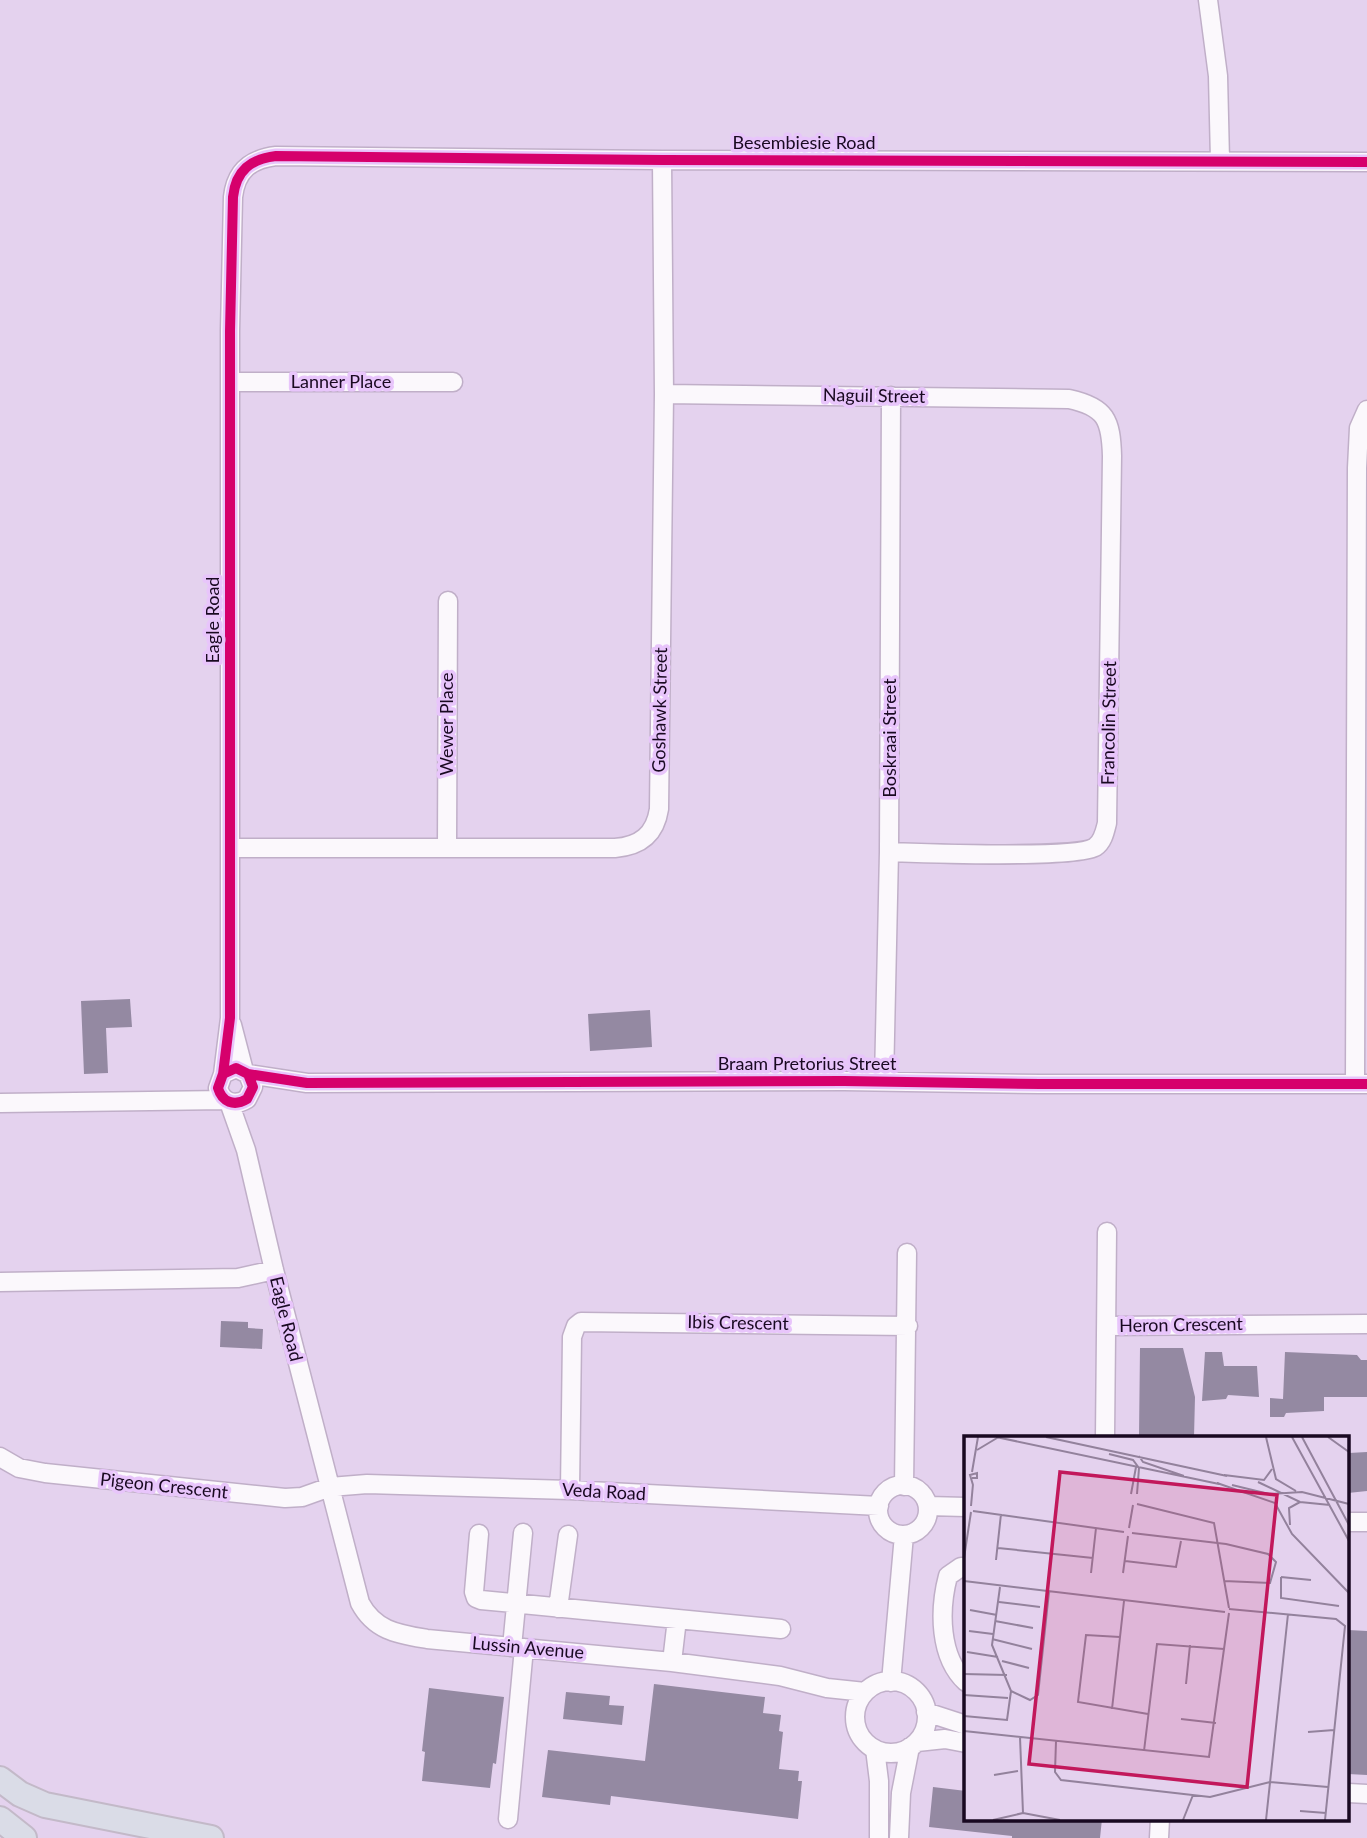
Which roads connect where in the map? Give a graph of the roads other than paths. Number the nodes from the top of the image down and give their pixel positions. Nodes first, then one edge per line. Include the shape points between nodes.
1 (1208, 0) edge
2 (662, 160) junction
3 (1220, 160) junction
4 (1367, 162) edge
5 (245, 167) joint
6 (230, 382) junction
7 (453, 382) dead end
8 (664, 394) junction
9 (891, 396) junction
10 (1084, 402) joint
11 (1367, 411) edge
12 (448, 601) dead end
13 (447, 847) junction
14 (230, 848) junction
15 (889, 852) junction
16 (230, 1018) junction
17 (246, 1072) junction
18 (221, 1076) junction
19 (884, 1081) junction
20 (307, 1083) junction
21 (1361, 1084) edge
22 (249, 1097) junction
23 (172, 1099) junction
24 (227, 1101) junction
25 (0, 1103) edge
26 (246, 1150) junction
27 (1107, 1232) dead end
28 (908, 1253) dead end
29 (274, 1270) junction
30 (0, 1282) edge
31 (1367, 1324) edge
32 (908, 1326) junction
33 (1107, 1326) junction
34 (1105, 1436) edge
35 (0, 1457) edge
36 (904, 1486) junction
37 (330, 1487) junction
38 (570, 1490) junction
39 (879, 1506) junction
40 (928, 1506) junction
41 (964, 1507) edge
42 (523, 1533) dead end
43 (480, 1534) dead end
44 (568, 1535) dead end
45 (904, 1535) junction
46 (964, 1567) edge
47 (516, 1604) junction
48 (558, 1608) junction
49 (677, 1619) junction
50 (781, 1629) dead end
51 (518, 1648) junction
52 (672, 1662) junction
53 (964, 1679) edge
54 (891, 1682) junction
55 (827, 1688) junction
56 (865, 1692) junction
57 (855, 1712) junction
58 (926, 1712) junction
59 (964, 1724) edge
60 (964, 1743) edge
61 (913, 1745) junction
62 (875, 1749) junction
63 (0, 1779) edge
64 (0, 1819) edge
65 (508, 1819) dead end
66 (1160, 1820) edge
67 (24, 1838) edge
68 (211, 1838) edge
69 (879, 1838) edge
70 (900, 1838) edge
71 (1159, 1838) edge

1 - 3 street via 1218,76
2 - 3 street, Besembiesie Road
2 - 5 street, Besembiesie Road via 276,156
2 - 8 street, Goshawk Street
3 - 4 street, Besembiesie Road
5 - 6 street, Eagle Road via 233,197
6 - 7 street, Lanner Place
6 - 14 street, Eagle Road
8 - 9 street, Naguil Street
8 - 13 street, Goshawk Street via 656,825 641,843 627,847
9 - 10 street, Naguil Street
9 - 15 street, Boskraai Street
10 - 15 street, Francolin Street via 1105,417 1112,448 1107,823 1101,841 1091,849 1059,853
11 - 21 street via 1359,428 1357,468
12 - 13 street, Wewer Place
13 - 14 street, Goshawk Street
14 - 16 street, Eagle Road
15 - 19 street, Boskraai Street
16 - 17 street, Eagle Road
16 - 18 street, Eagle Road
17 - 18 street via 233,1069
17 - 20 street, Braam Pretorius Street
17 - 22 street via 253,1084
18 - 23 street via 202,1091
18 - 24 street via 219,1090
19 - 20 street, Braam Pretorius Street
19 - 21 street, Braam Pretorius Street
20 - 22 street, Braam Pretorius Street
22 - 24 street via 237,1103
22 - 26 street, Eagle Road
23 - 24 street
23 - 25 street
24 - 26 street, Eagle Road
26 - 29 street, Eagle Road
27 - 33 street
28 - 32 street
29 - 30 street via 238,1278
29 - 37 street, Eagle Road
31 - 33 street, Heron Crescent
32 - 36 street
32 - 38 street, Ibis Crescent via 582,1322 572,1337
33 - 34 street, Heron Crescent
35 - 37 street, Pigeon Crescent via 19,1468 45,1473 285,1498
36 - 39 street via 888,1491
36 - 40 street via 919,1491
37 - 38 street, Veda Road
37 - 51 street, Lussin Avenue via 360,1603 378,1626 399,1635
38 - 39 street, Veda Road
39 - 45 street via 884,1525
40 - 41 street
40 - 45 street via 922,1527
42 - 47 street
43 - 47 street via 476,1598
44 - 48 street
45 - 54 street
46 - 53 street via 947,1576 943,1612 947,1650
47 - 48 street
47 - 51 street
48 - 49 street
49 - 50 street
49 - 52 street
51 - 52 street, Lussin Avenue
51 - 65 street
52 - 55 street, Lussin Avenue via 780,1676
54 - 56 street, Lussin Avenue
54 - 58 street via 914,1690
55 - 56 street, Lussin Avenue
55 - 57 street, Lussin Avenue
56 - 57 street
57 - 62 street, Lussin Avenue via 859,1734
58 - 59 street
58 - 61 street via 925,1728
60 - 61 street via 945,1739
61 - 62 street via 893,1753
61 - 70 street via 901,1793
62 - 69 street
63 - 68 highway via 45,1805
64 - 67 highway
66 - 71 street

